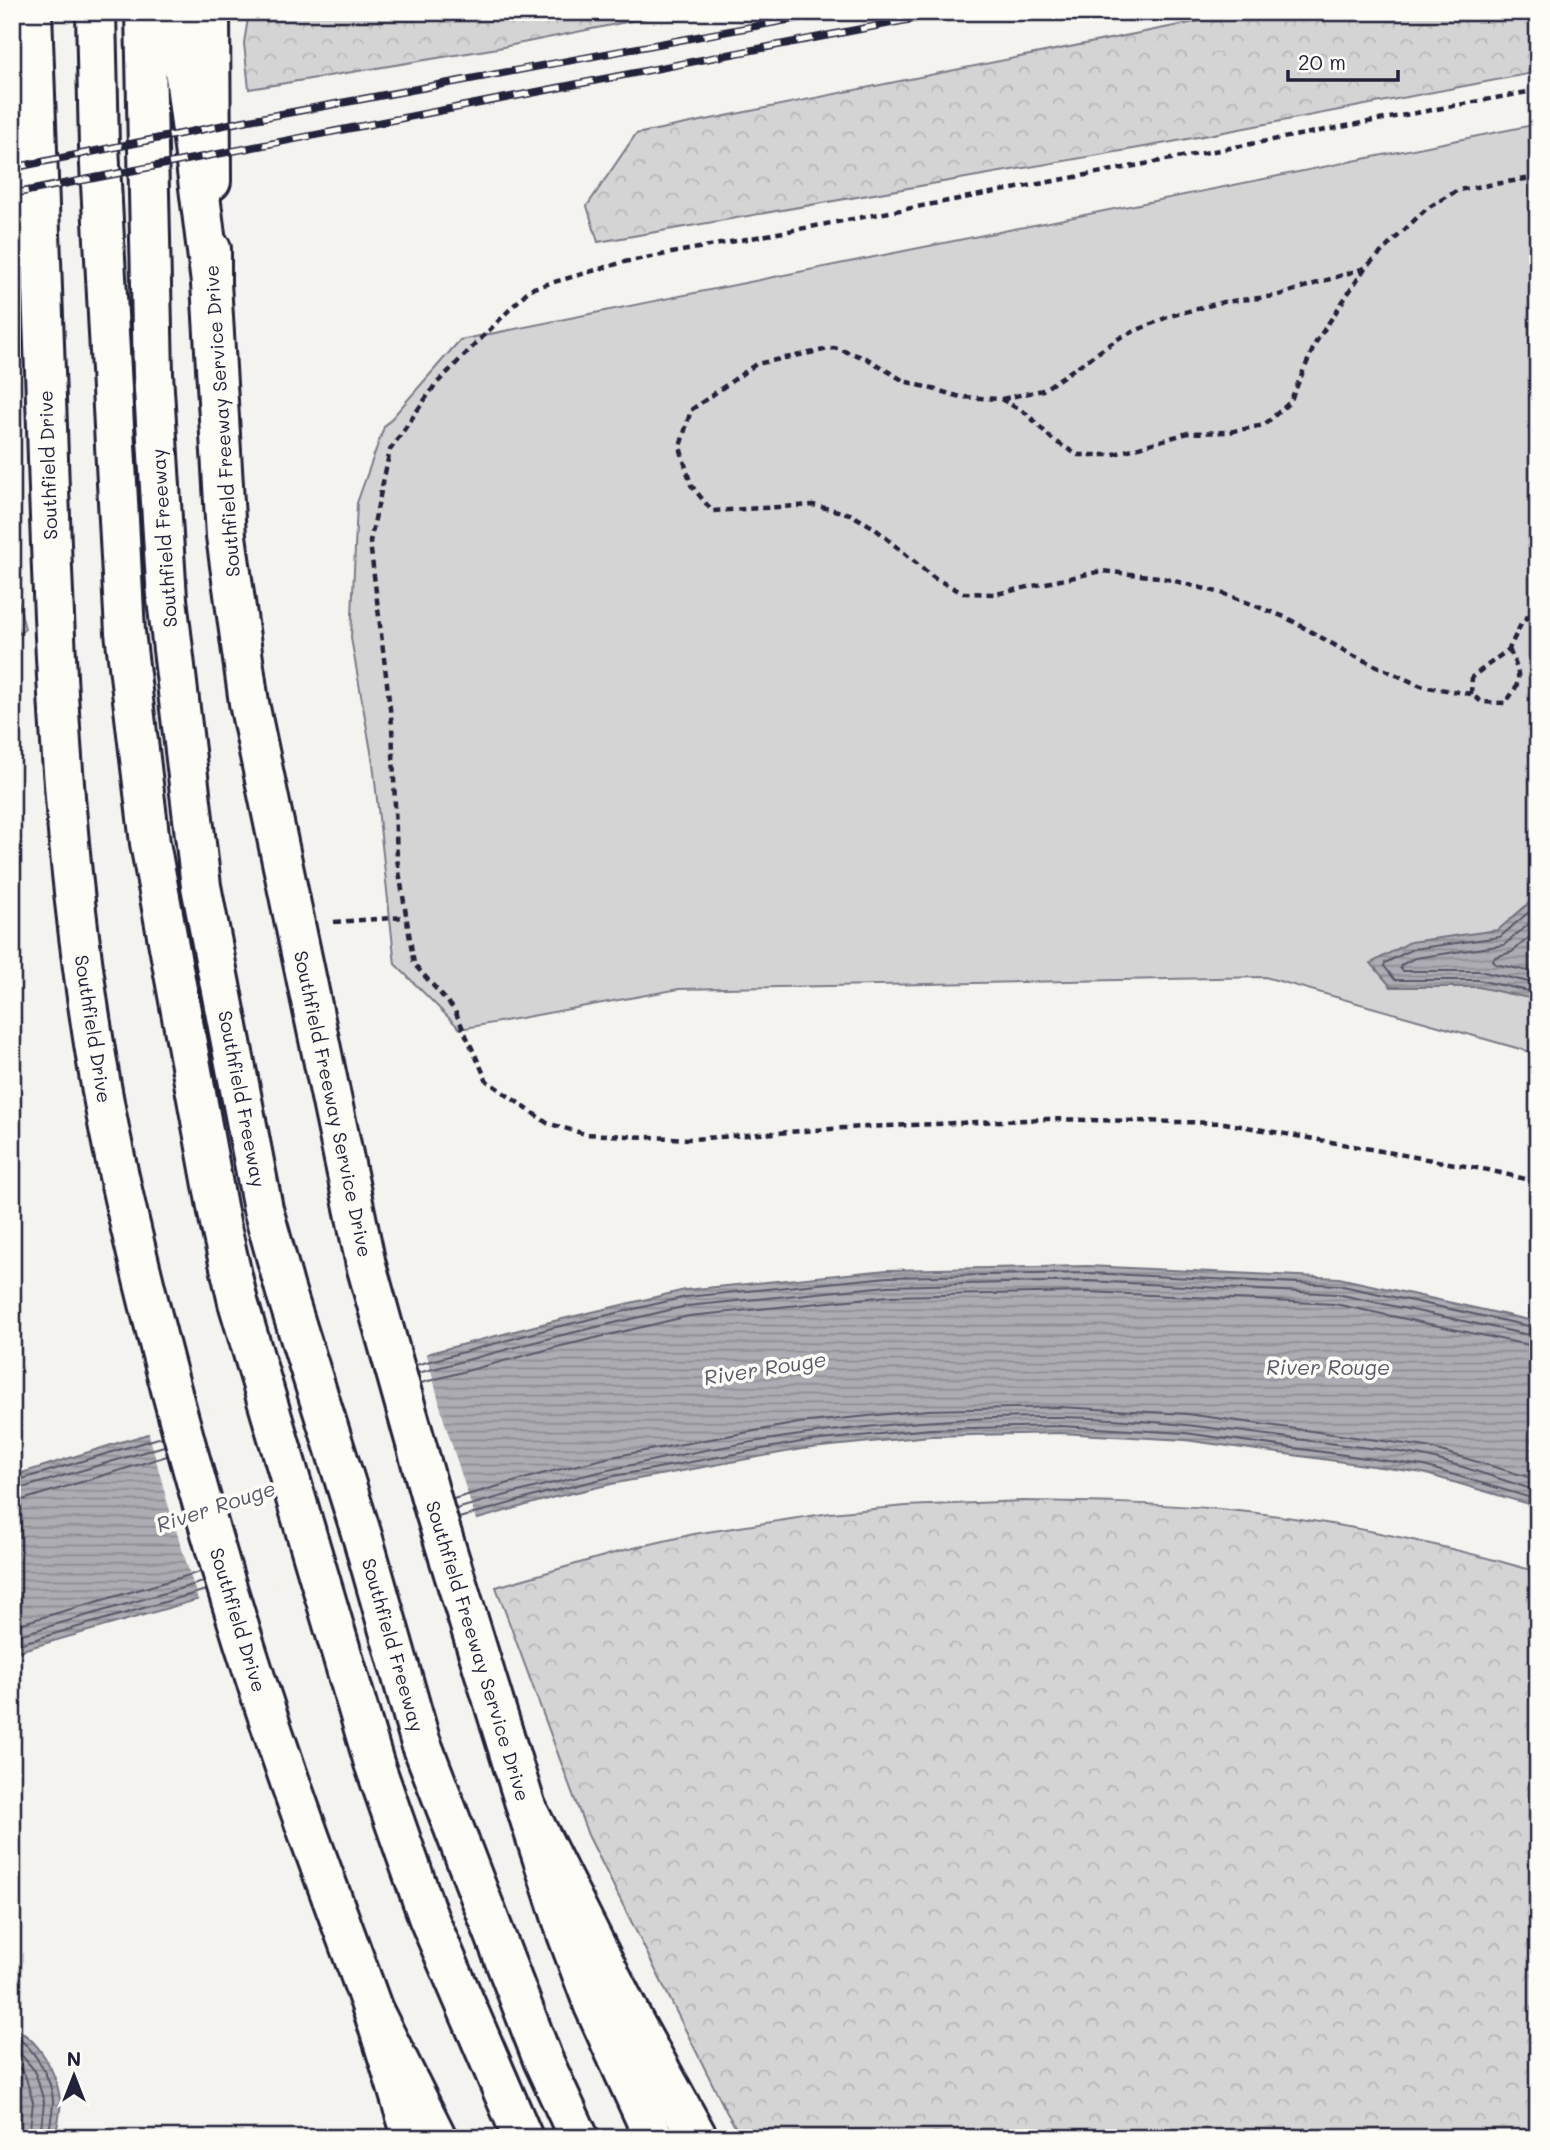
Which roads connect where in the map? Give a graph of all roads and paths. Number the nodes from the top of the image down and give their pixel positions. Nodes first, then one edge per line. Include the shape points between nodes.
1 (32, 12) edge
2 (96, 12) edge
3 (145, 12) edge
4 (177, 12) edge
5 (210, 12) edge
6 (233, 12) edge
7 (211, 73) junction
8 (1538, 90) edge
9 (12, 95) edge
10 (37, 140) junction
11 (1538, 177) edge
12 (1365, 268) junction
13 (211, 283) junction
14 (1002, 399) junction
15 (1538, 605) edge
16 (1509, 649) junction
17 (1471, 694) junction
18 (406, 917) junction
19 (295, 924) junction
20 (1538, 1182) edge
21 (526, 1807) junction
22 (372, 2008) junction
23 (413, 2138) edge
24 (437, 2138) edge
25 (523, 2138) edge
26 (579, 2138) edge
27 (653, 2138) edge
28 (698, 2138) edge

1 - 10 main road, Southfield Drive
2 - 25 main road via 125,632 150,843 220,1223 238,1302 374,1763 428,1917
3 - 26 main road, Southfield Freeway via 153,374 167,599 201,886 264,1209 421,1740 543,2060
4 - 13 main road
5 - 7 main road, Southfield Freeway Service Drive
6 - 7 main road
7 - 13 main road, Southfield Freeway Service Drive
8 - 18 path via 624,261 530,289 435,385 390,450 370,542
9 - 10 main road
10 - 22 main road, Southfield Drive via 53,613 66,827 106,1112 155,1328 225,1579 288,1776
11 - 12 path via 1458,190 1426,209
12 - 14 path via 1276,296 1223,302 1170,316 1121,337 1043,390
12 - 14 path via 1316,342 1290,402 1264,425 1188,433 1111,455 1078,455
13 - 19 main road, Southfield Freeway Service Drive via 226,536 249,703
14 - 17 path via 961,397 904,381 866,358 834,348 756,364 691,410 680,447 691,485 712,511 813,505 850,514 873,527 934,578 963,593 996,594 1102,571 1159,577 1224,594 1287,618 1352,655 1421,686
15 - 16 path via 1521,624
16 - 17 path via 1472,677
16 - 17 path via 1518,671 1517,688 1505,704 1482,702
18 - 19 path
18 - 20 path via 414,964 454,1009 487,1081 547,1123 585,1134 691,1139 1047,1119 1224,1123
19 - 21 main road, Southfield Freeway Service Drive via 366,1265 435,1512
21 - 27 main road via 590,1994
21 - 28 main road, Southfield Freeway Service Drive
22 - 23 main road
22 - 24 main road

